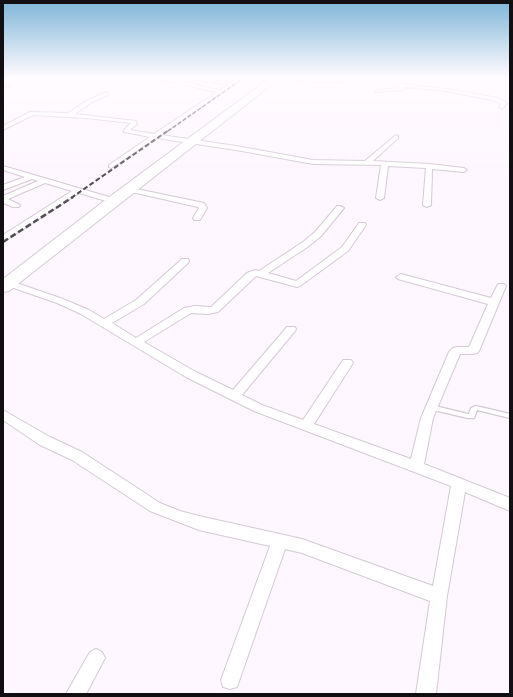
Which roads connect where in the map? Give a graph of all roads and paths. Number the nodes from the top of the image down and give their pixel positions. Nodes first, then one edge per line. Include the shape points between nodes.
1 (77, 110) edge
2 (196, 110) edge
3 (234, 110) edge
4 (68, 115) junction
5 (3, 128) edge
6 (154, 137) junction
7 (396, 137) dead end
8 (192, 142) junction
9 (366, 164) junction
10 (385, 164) junction
11 (111, 166) dead end
12 (429, 166) junction
13 (3, 168) edge
14 (464, 170) dead end
15 (14, 171) junction
16 (3, 176) edge
17 (30, 176) junction
18 (43, 181) junction
19 (3, 188) edge
20 (130, 189) junction
21 (77, 191) junction
22 (380, 198) dead end
23 (3, 199) edge
24 (113, 201) junction
25 (16, 205) dead end
26 (428, 205) dead end
27 (340, 208) dead end
28 (197, 218) dead end
29 (362, 226) dead end
30 (3, 239) edge
31 (185, 262) dead end
32 (261, 274) junction
33 (401, 277) dead end
34 (6, 285) edge
35 (501, 286) dead end
36 (493, 302) junction
37 (105, 323) junction
38 (290, 329) dead end
39 (137, 342) junction
40 (347, 363) dead end
41 (234, 397) junction
42 (431, 407) junction
43 (3, 414) edge
44 (510, 416) edge
45 (306, 426) junction
46 (416, 468) junction
47 (459, 483) junction
48 (510, 505) edge
49 (280, 540) junction
50 (439, 596) junction
51 (96, 658) dead end
52 (230, 680) dead end
53 (76, 694) edge
54 (426, 694) edge

1 - 4 street
2 - 6 street
3 - 8 highway
4 - 5 street via 32,113
4 - 6 street via 131,122 134,123 126,130 128,132
6 - 8 street
6 - 11 street
7 - 9 street
8 - 9 street via 313,162
8 - 20 highway
9 - 10 street
10 - 12 street
10 - 22 street
12 - 14 street
12 - 26 street
13 - 15 street
15 - 16 street
15 - 17 street
17 - 18 street
17 - 19 street
18 - 21 street
18 - 23 street
20 - 24 highway
20 - 28 street via 201,206 203,208
21 - 24 street
21 - 30 street
23 - 25 street
24 - 34 highway
27 - 32 street via 318,234
29 - 32 street via 345,249 297,284
31 - 37 street via 140,302
32 - 39 street via 250,275 214,310 188,310
33 - 36 street
34 - 37 street via 60,301
35 - 36 street
36 - 42 street via 473,351 454,352
37 - 39 street
38 - 41 street
39 - 41 street
40 - 45 street
41 - 45 street
42 - 44 lane via 468,416 472,416 476,408
42 - 46 street
43 - 49 street via 45,441 77,456 155,506 198,523
45 - 46 street
46 - 47 street
47 - 48 street
47 - 50 street
49 - 50 street
49 - 52 street
50 - 54 street
51 - 53 street

